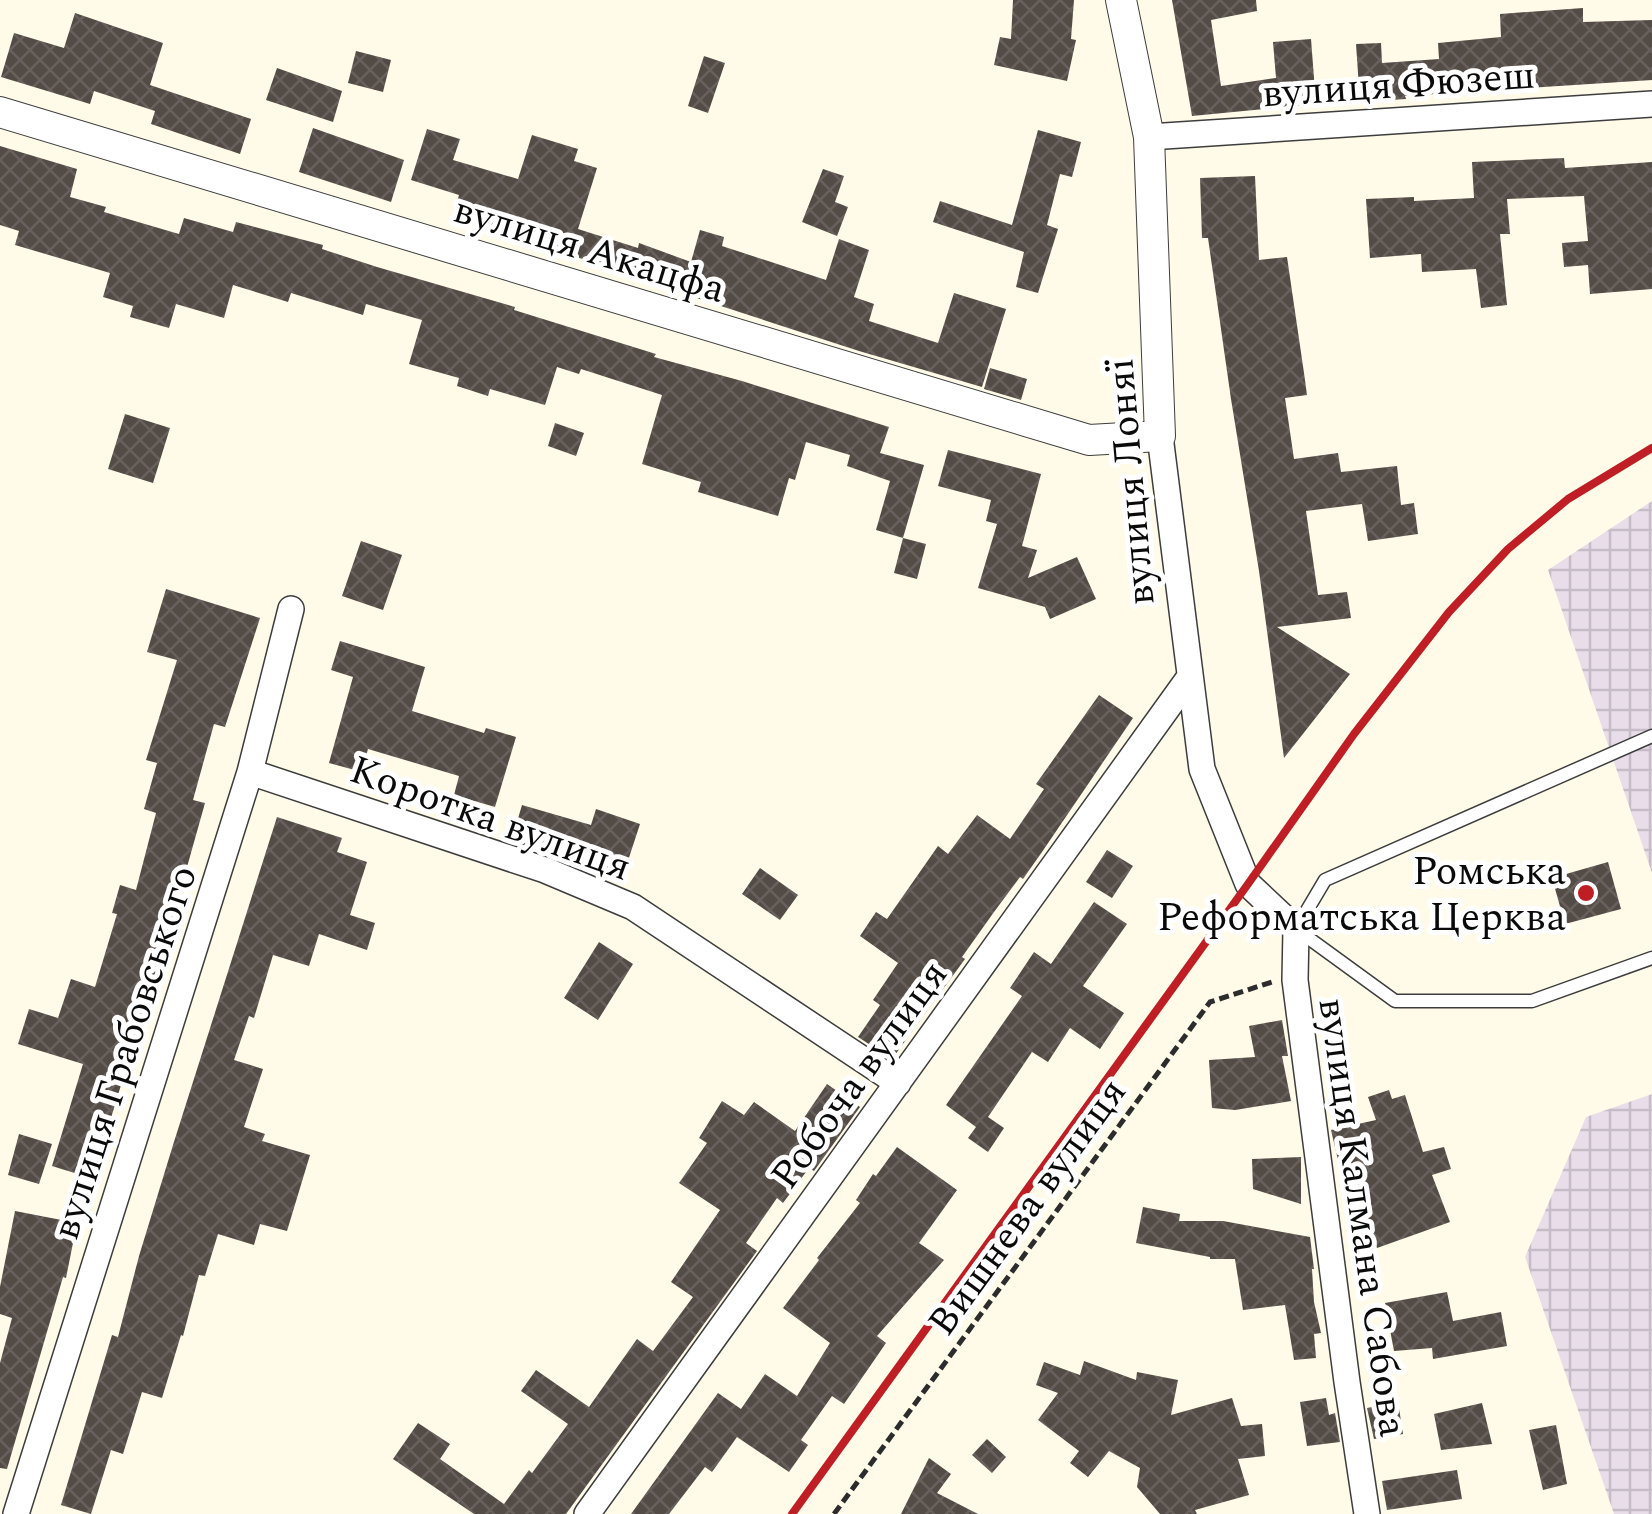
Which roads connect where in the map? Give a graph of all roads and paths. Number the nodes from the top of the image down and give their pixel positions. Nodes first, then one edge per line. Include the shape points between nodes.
1 (1121, 0) edge
2 (1652, 104) edge
3 (0, 112) edge
4 (1149, 137) junction
5 (1160, 436) junction
6 (292, 609) dead end
7 (1189, 678) junction
8 (1652, 736) edge
9 (250, 772) junction
10 (1296, 930) junction
11 (1652, 958) edge
12 (1295, 980) junction
13 (898, 1083) junction
14 (16, 1514) edge
15 (587, 1514) edge
16 (834, 1514) edge
17 (1367, 1514) edge

1 - 4 street, вулиця Лоняї
2 - 4 street, вулиця Фюзеш
3 - 5 street, вулиця Акацфа via 1088,440
4 - 5 street, вулиця Лоняї
5 - 7 street, вулиця Лоняї
6 - 9 street, вулиця Грабовського
7 - 10 street, вулиця Лоняї via 1202,770 1248,884
7 - 13 street, Робоча вулиця
8 - 10 lane via 1325,880
9 - 13 street, Коротка вулиця via 545,870 633,908
9 - 14 street, вулиця Грабовського
10 - 11 lane via 1395,1001 1532,1001
10 - 12 street, вулиця Калмана Сабова
12 - 16 path, Вишнева вулиця via 1210,1002
12 - 17 street, вулиця Калмана Сабова
13 - 15 street, Робоча вулиця

